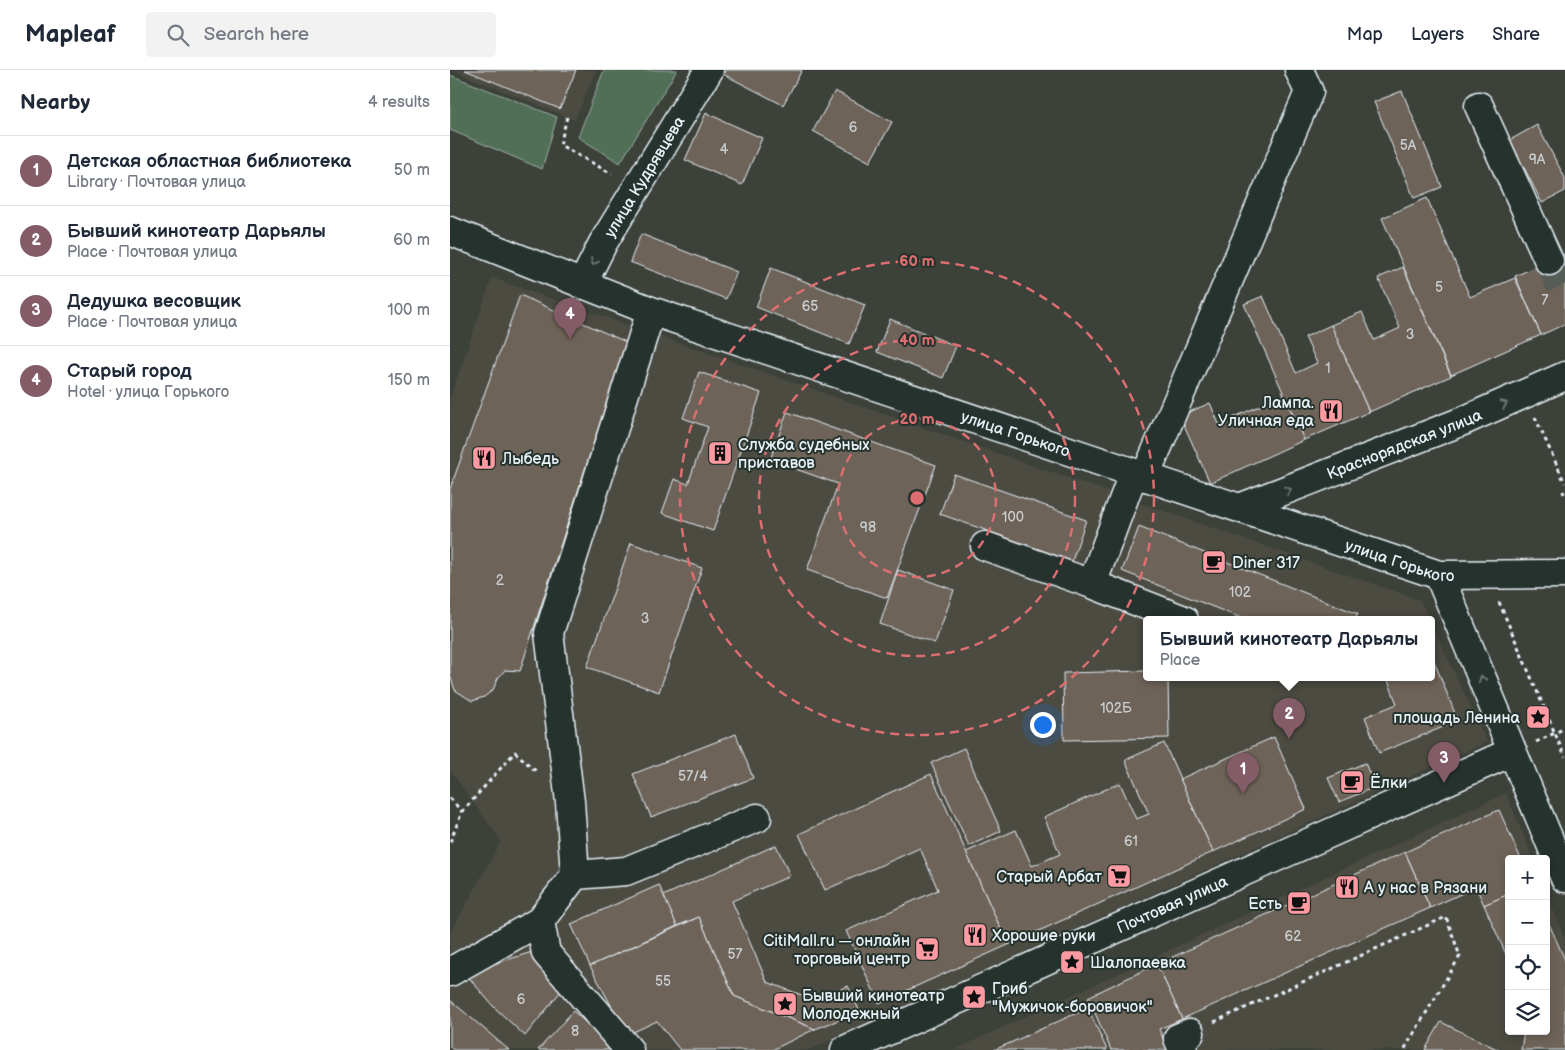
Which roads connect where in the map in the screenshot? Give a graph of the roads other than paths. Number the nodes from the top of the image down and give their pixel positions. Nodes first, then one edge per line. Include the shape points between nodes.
1 (709, 70) edge
2 (1299, 70) edge
3 (1478, 106) dead end
4 (450, 231) edge
5 (1549, 261) tunnel mouth
6 (582, 286) junction
7 (650, 311) junction
8 (1565, 376) edge
9 (1139, 475) junction
10 (1242, 508) junction
11 (985, 546) dead end
12 (1565, 574) edge
13 (1439, 575) junction
14 (1092, 584) junction
15 (1174, 616) edge
16 (1498, 758) dead end
17 (757, 818) dead end
18 (575, 875) junction
19 (1565, 878) edge
20 (540, 921) junction
21 (450, 972) edge
22 (629, 1050) edge
23 (845, 1050) edge

1 -> 6 street, улица Кудрявцева via 603,243
2 - 9 street via 1309,92
3 - 5 street
4 - 6 street, улица Горького
6 - 7 street, улица Горького
7 - 9 street, улица Горького
7 - 18 street via 549,633 570,802
10 -> 8 street, Краснорядская улица via 1463,421
9 - 10 street, улица Горького
9 - 14 street
10 - 13 street, улица Горького
11 - 14 street
12 - 13 street, улица Горького
19 -> 13 street
14 - 15 street
16 - 23 street, Почтовая улица
17 - 18 street via 626,871
18 - 20 street
20 - 21 street
20 - 22 street via 546,953

